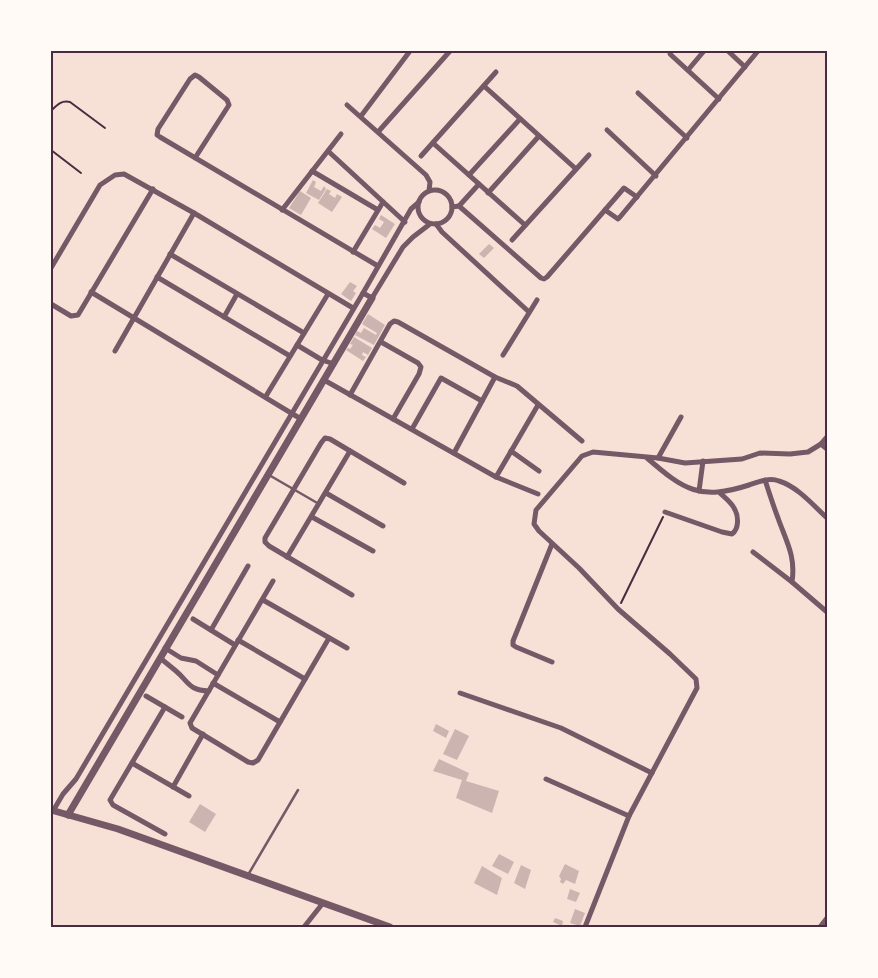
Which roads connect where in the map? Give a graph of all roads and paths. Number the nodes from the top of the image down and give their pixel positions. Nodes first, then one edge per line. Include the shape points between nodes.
1 (410, 51) edge
2 (704, 51) edge
3 (728, 51) edge
4 (758, 51) edge
5 (449, 52) edge
6 (670, 54) dead end
7 (745, 67) junction
8 (688, 70) junction
9 (496, 72) dead end
10 (484, 86) junction
11 (638, 93) dead end
12 (719, 99) junction
13 (347, 105) dead end
14 (51, 111) edge
15 (361, 116) junction
16 (520, 119) junction
17 (104, 128) dead end
18 (607, 130) dead end
19 (378, 132) junction
20 (341, 134) dead end
21 (539, 136) junction
22 (687, 138) junction
23 (433, 143) junction
24 (51, 150) edge
25 (328, 151) junction
26 (589, 155) dead end
27 (421, 156) dead end
28 (194, 158) junction
29 (576, 169) junction
30 (312, 171) junction
31 (81, 173) dead end
32 (469, 175) junction
33 (656, 176) junction
34 (479, 184) junction
35 (153, 189) junction
36 (430, 191) junction
37 (488, 193) junction
38 (638, 197) junction
39 (383, 202) junction
40 (419, 202) junction
41 (459, 206) junction
42 (452, 207) junction
43 (282, 210) junction
44 (378, 210) junction
45 (605, 210) junction
46 (194, 213) junction
47 (405, 222) junction
48 (433, 224) junction
49 (525, 225) junction
50 (512, 240) dead end
51 (353, 252) junction
52 (170, 254) junction
53 (378, 266) junction
54 (51, 268) edge
55 (157, 277) junction
56 (91, 292) junction
57 (363, 293) junction
58 (238, 294) junction
59 (328, 294) junction
60 (372, 298) junction
61 (537, 300) dead end
62 (51, 304) edge
63 (353, 308) junction
64 (529, 312) junction
65 (133, 318) junction
66 (224, 318) junction
67 (304, 333) junction
68 (381, 342) junction
69 (297, 345) junction
70 (115, 351) dead end
71 (503, 355) dead end
72 (290, 356) junction
73 (322, 360) junction
74 (334, 364) junction
75 (495, 377) junction
76 (324, 380) junction
77 (350, 395) junction
78 (266, 396) junction
79 (482, 401) junction
80 (538, 405) junction
81 (291, 412) junction
82 (681, 417) dead end
83 (301, 419) junction
84 (393, 419) junction
85 (412, 429) junction
86 (827, 437) edge
87 (582, 441) dead end
88 (821, 444) junction
89 (827, 449) edge
90 (350, 451) junction
91 (511, 451) junction
92 (454, 453) junction
93 (647, 458) junction
94 (658, 458) junction
95 (704, 461) junction
96 (539, 471) dead end
97 (268, 474) junction
98 (496, 477) junction
99 (765, 480) junction
100 (404, 483) dead end
101 (293, 489) junction
102 (699, 491) junction
103 (326, 493) junction
104 (720, 493) junction
105 (538, 494) dead end
106 (318, 504) junction
107 (665, 512) joint
108 (312, 516) junction
109 (827, 518) edge
110 (383, 526) dead end
111 (552, 544) junction
112 (372, 551) dead end
113 (753, 552) dead end
114 (288, 557) junction
115 (248, 566) dead end
116 (273, 581) dead end
117 (792, 582) junction
118 (352, 595) dead end
119 (263, 600) junction
120 (618, 609) junction
121 (827, 612) edge
122 (193, 619) dead end
123 (211, 630) junction
124 (329, 638) junction
125 (237, 643) junction
126 (166, 648) junction
127 (347, 648) dead end
128 (160, 658) junction
129 (552, 662) dead end
130 (218, 675) junction
131 (305, 679) junction
132 (213, 683) junction
133 (209, 691) junction
134 (460, 693) dead end
135 (146, 696) dead end
136 (165, 707) junction
137 (182, 717) dead end
138 (280, 722) junction
139 (203, 734) junction
140 (132, 763) junction
141 (652, 773) junction
142 (546, 779) dead end
143 (173, 787) junction
144 (298, 790) dead end
145 (189, 796) dead end
146 (52, 810) edge
147 (68, 815) junction
148 (628, 816) junction
149 (165, 834) dead end
150 (247, 876) junction
151 (323, 903) junction
152 (827, 918) edge
153 (304, 927) edge
154 (390, 927) edge
155 (585, 927) edge
156 (820, 927) edge

1 - 15 street
2 - 8 street
3 - 7 street
4 - 7 street
5 - 19 street
6 - 8 street
7 - 12 street
8 - 12 street
9 - 10 street
10 - 16 street
10 - 23 street
11 - 22 street
12 - 22 street
13 - 15 street
14 - 17 path via 60,102 70,102
15 - 19 street
16 - 21 street
16 - 32 street
18 - 33 street
19 - 36 street via 426,174
20 - 25 street
21 - 29 street
21 - 37 street
22 - 33 street
23 - 27 street
23 - 32 street
24 - 31 path
25 - 30 street
25 - 39 street
26 - 29 street
28 - 28 street via 229,105 227,100 195,76 156,132
28 - 43 street
29 - 49 street
30 - 43 street
30 - 44 street
32 - 34 street
33 - 38 street
34 - 37 street
34 - 41 street
35 - 46 street
35 - 54 street via 124,174 103,182
35 - 56 street
36 - 40 street
36 - 42 street via 440,191
37 - 49 street
38 - 45 street via 624,188
38 - 45 street via 618,220
39 - 44 street
39 - 47 street
40 - 47 street
40 - 48 street via 421,217
41 - 42 street
41 - 45 street via 544,279
42 - 48 street via 449,217
43 - 51 street
44 - 51 street
46 - 52 street
46 - 59 street
47 - 53 street
48 - 60 street via 403,247
48 - 64 street
49 - 50 street
51 - 53 street
52 - 55 street
52 - 58 street
53 - 57 street
55 - 65 street
55 - 66 street
56 - 62 street via 76,316
56 - 65 street
57 - 60 street
57 - 63 street
58 - 66 street
58 - 67 street
59 - 63 street
59 - 67 street
60 - 74 street
61 - 64 street
63 - 73 street
64 - 71 street
65 - 70 street
65 - 78 street
66 - 72 street
67 - 69 street
68 - 75 street via 390,324 398,322
68 - 77 street
68 - 84 street via 421,367
69 - 72 street
69 - 73 street
72 - 78 street
73 - 74 street
73 - 81 street
74 - 76 street
75 - 79 street
75 - 80 street via 517,386
76 - 77 street
76 - 83 street
77 - 84 street
78 - 81 street
79 - 85 street via 441,378
79 - 92 street
80 - 87 street
80 - 91 street
81 - 83 street
81 - 146 street via 76,779
82 - 94 street
83 - 97 street
84 - 85 street
85 - 92 street
86 - 88 street
88 - 89 street
88 - 95 street via 808,452 760,453 742,459
90 - 100 street
90 - 101 street via 330,439 324,439
90 - 103 street
91 - 96 street
91 - 98 street
92 - 98 street
93 - 94 street
93 - 102 street via 685,488
93 - 111 street via 593,452 582,456 536,510 534,524
94 - 95 street via 685,463
95 - 102 street
97 - 101 lane
97 - 126 street
98 - 105 street
99 - 104 street
99 - 109 street via 777,480 795,490
99 - 117 street via 791,552
101 - 106 lane
101 - 114 street via 265,540
102 - 104 street
103 - 106 street
103 - 110 street
104 - 107 street via 735,508 738,527 732,534
106 - 108 street
107 - 120 path
108 - 112 street
108 - 114 street
111 - 120 street
111 - 129 street via 512,641 516,647
113 - 117 street
114 - 118 street
115 - 123 street
116 - 119 street
117 - 121 street
119 - 124 street
119 - 125 street
120 - 141 street via 670,654 698,684
122 - 123 street
123 - 125 street
124 - 127 street
124 - 131 street
125 - 130 street
125 - 131 street
126 - 128 street
126 - 130 street
128 - 133 street via 187,683 198,690
128 - 147 street
130 - 132 street
131 - 138 street
132 - 133 street
132 - 138 street
133 - 139 street via 190,723 192,728
134 - 141 street via 561,728
135 - 136 street
136 - 137 street
136 - 140 street
138 - 139 street via 258,760 253,762
139 - 143 street
140 - 143 street
140 - 149 street via 110,801
141 - 148 street
142 - 148 street
143 - 145 street
144 - 150 lane
146 - 147 street
147 - 150 street via 118,829
148 - 155 street
150 - 151 street
151 - 153 street
151 - 154 street
152 - 156 street

